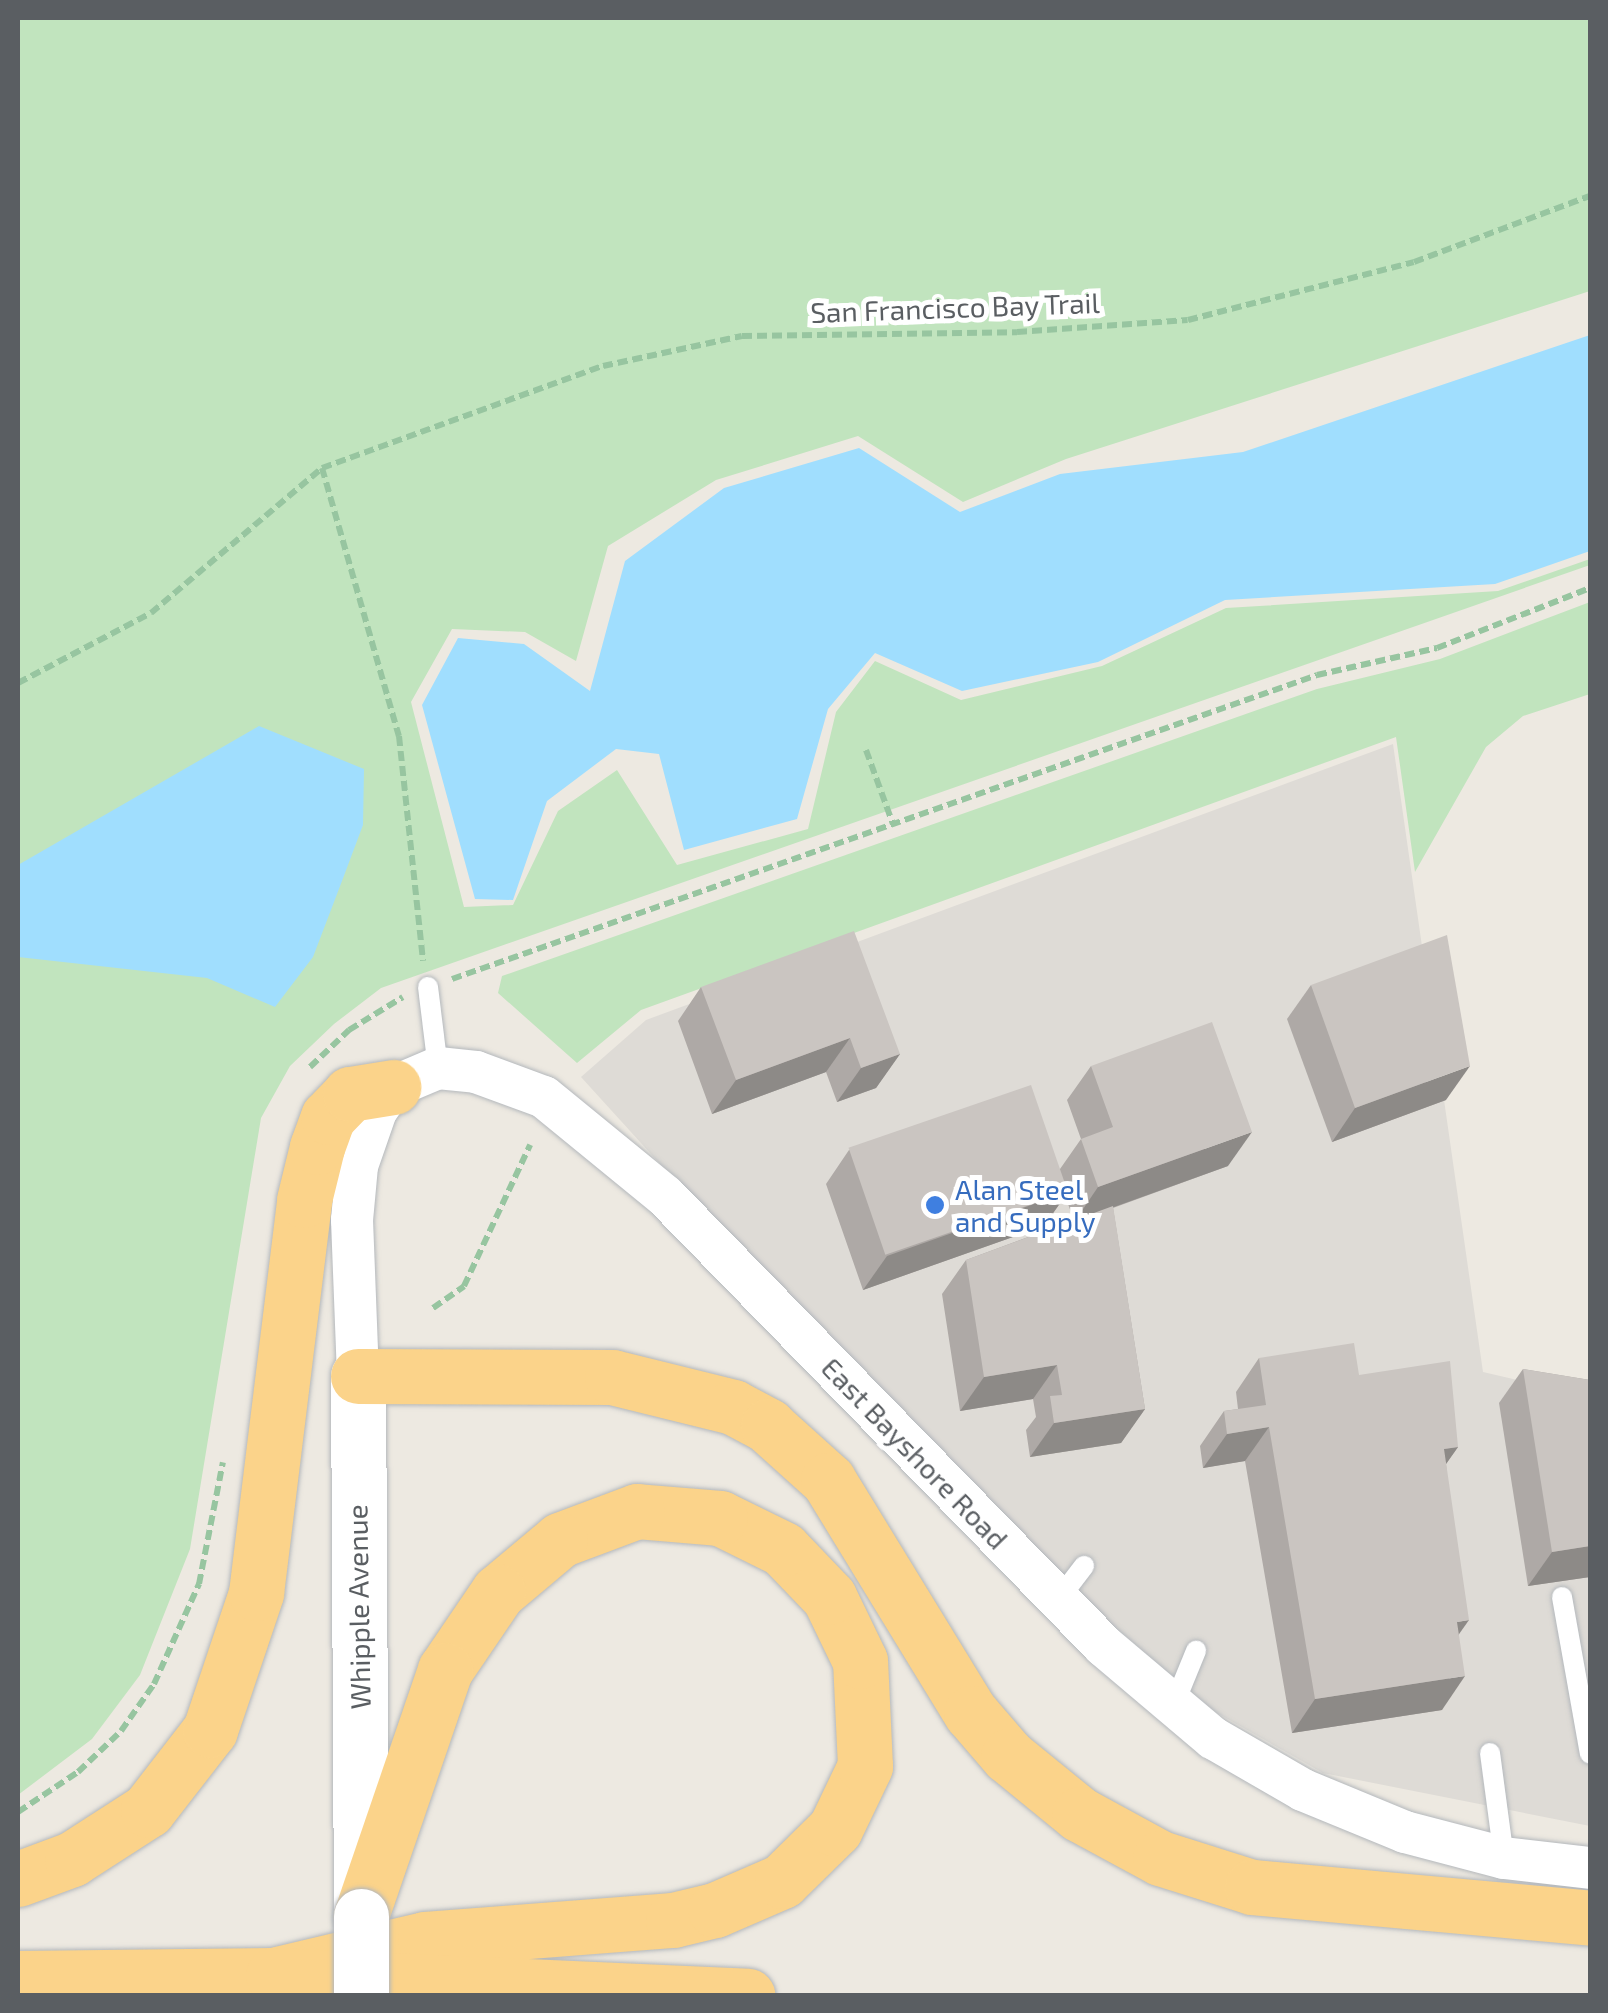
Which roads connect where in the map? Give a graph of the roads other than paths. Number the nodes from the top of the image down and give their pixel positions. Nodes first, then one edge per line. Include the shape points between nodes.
1 (428, 987) road end
2 (416, 1077) junction
3 (358, 1376) junction
4 (1084, 1566) dead end
5 (1562, 1597) dead end
6 (1058, 1600) junction
7 (1196, 1651) dead end
8 (1172, 1708) junction
9 (1490, 1753) dead end
10 (1590, 1754) edge
11 (1504, 1858) junction
12 (1590, 1868) edge
13 (18, 1879) edge
14 (361, 1916) junction
15 (1590, 1918) edge
16 (273, 1975) junction
17 (18, 1978) edge
18 (360, 1996) edge
19 (748, 1996) edge

1 - 2 lane
2 - 3 street, Whipple Avenue via 364,1138 352,1220
2 - 6 street, East Bayshore Road via 476,1072 544,1097 654,1187
2 - 13 highway via 350,1094 328,1117 317,1146 304,1200 256,1593 210,1730 148,1810 72,1858
3 - 14 main road, Whipple Avenue
3 - 15 highway via 612,1378 733,1407 768,1426 828,1480 948,1681 1008,1756 1105,1830 1202,1875 1252,1887
4 - 6 lane
5 - 10 lane
6 - 8 street, East Bayshore Road
7 - 8 lane
8 - 11 street, East Bayshore Road via 1303,1790 1405,1832
9 - 11 lane
11 - 12 street, East Bayshore Road
14 - 16 highway via 454,1652 498,1592 560,1540 638,1512 720,1518 783,1549 829,1597 860,1661 865,1766 835,1828 782,1881 673,1920 425,1940
14 - 18 main road, Whipple Avenue, bridge
16 - 17 highway
16 - 19 highway

